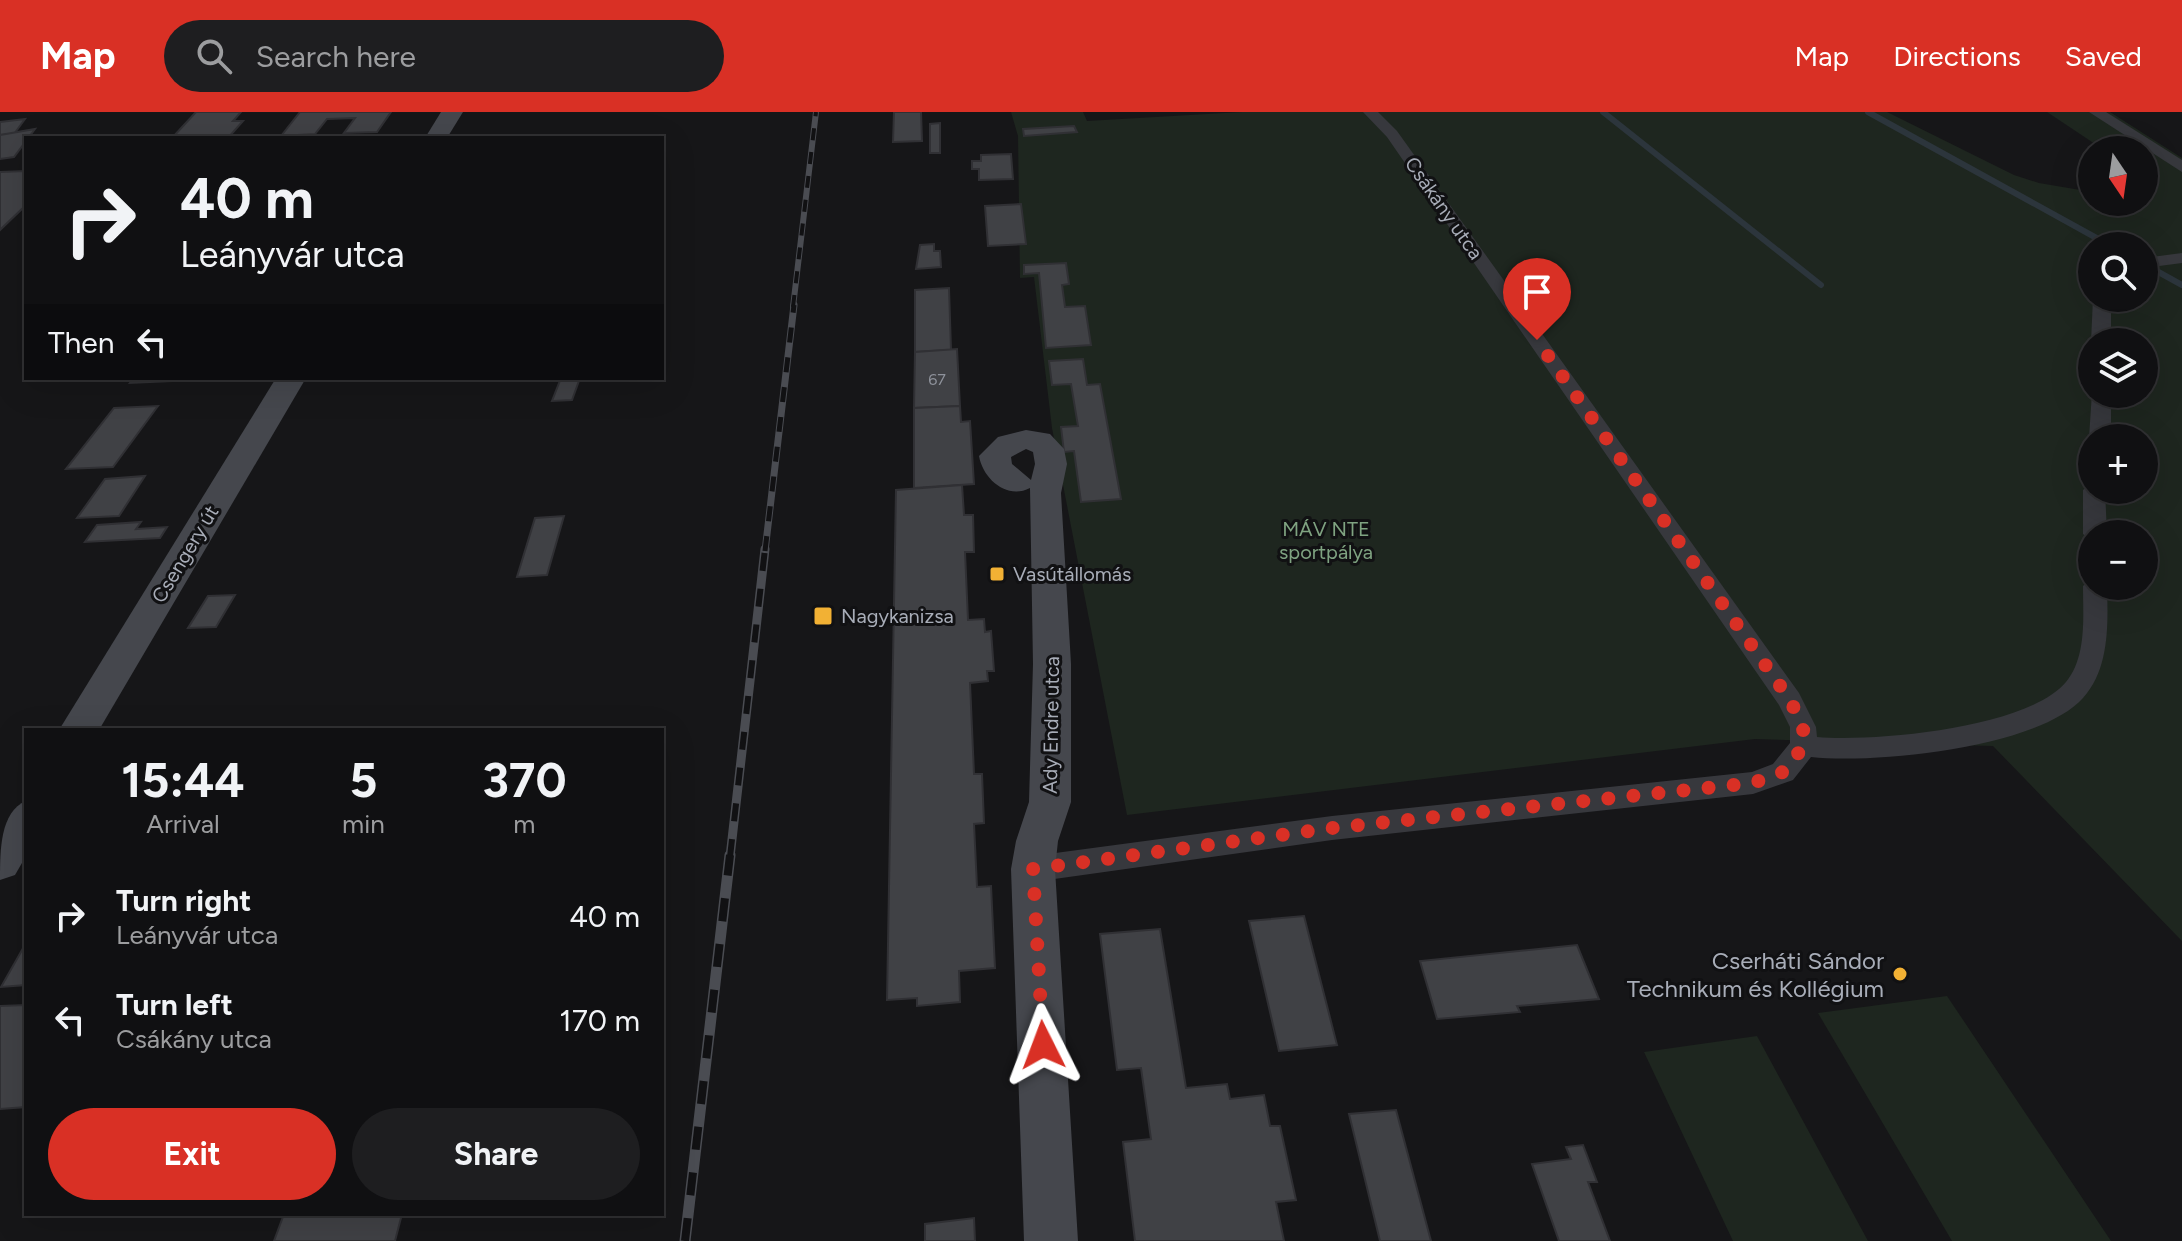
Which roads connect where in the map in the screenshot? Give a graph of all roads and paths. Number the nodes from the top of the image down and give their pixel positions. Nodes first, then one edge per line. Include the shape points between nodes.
1 (452, 112) edge
2 (1370, 112) edge
3 (2096, 112) edge
4 (437, 136) edge
5 (2182, 167) edge
6 (290, 380) edge
7 (1031, 488) dead end
8 (2095, 600) edge
9 (80, 728) edge
10 (1804, 746) junction
11 (24, 821) edge
12 (0, 862) edge
13 (1033, 869) junction
14 (1051, 1241) edge

1 - 4 street
2 - 10 street, Csákány utca via 1401,147 1790,700 1803,727
3 - 5 street
6 - 9 street, Csengery út
7 - 13 street, Ady Endre utca via 1052,664 1050,802
8 - 10 street via 2095,642 2081,681 2060,706 1967,737 1851,749
10 - 13 street via 1783,772 1753,783 1332,828
11 - 12 street
13 - 14 street, Ady Endre utca

